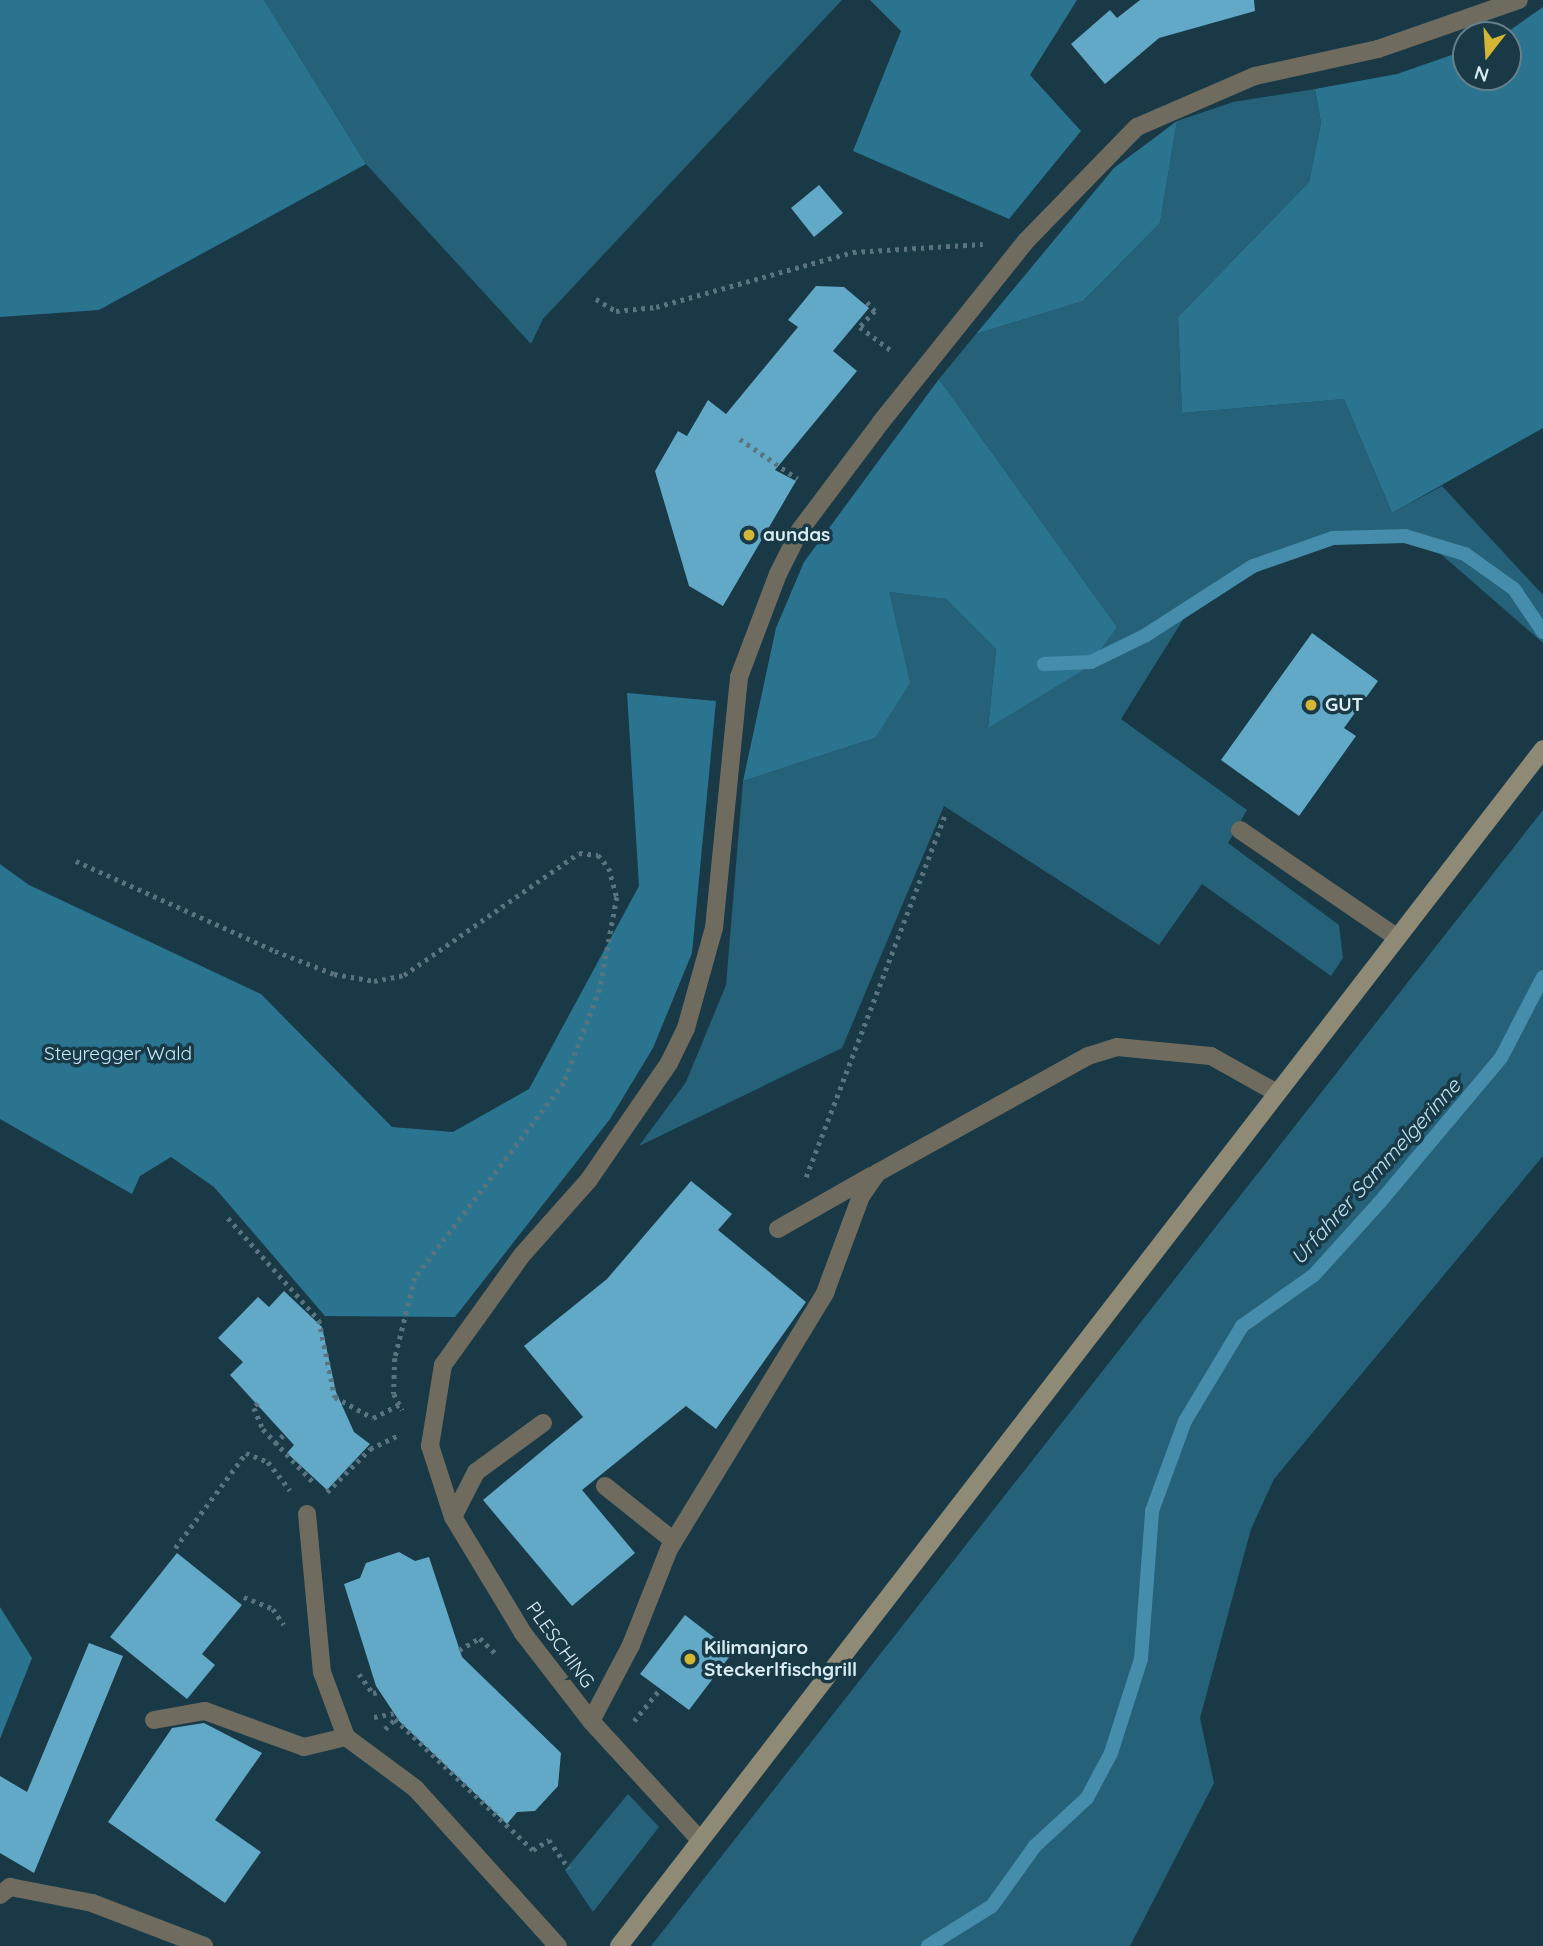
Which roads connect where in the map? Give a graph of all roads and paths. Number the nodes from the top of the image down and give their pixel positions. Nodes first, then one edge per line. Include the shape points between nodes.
1 (1519, 0) edge
2 (1026, 241) junction
3 (596, 299) dead end
4 (867, 302) dead end
5 (891, 351) dead end
6 (740, 439) dead end
7 (801, 482) dead end
8 (1543, 748) edge
9 (944, 814) dead end
10 (1240, 830) dead end
11 (76, 861) dead end
12 (1396, 937) junction
13 (1277, 1093) junction
14 (877, 1172) junction
15 (807, 1213) junction
16 (228, 1218) dead end
17 (778, 1229) dead end
18 (258, 1403) dead end
19 (399, 1405) junction
20 (543, 1423) dead end
21 (413, 1428) junction
22 (284, 1435) dead end
23 (275, 1444) junction
24 (430, 1446) junction
25 (605, 1486) dead end
26 (307, 1514) joint
27 (453, 1517) junction
28 (674, 1541) junction
29 (175, 1548) dead end
30 (244, 1597) dead end
31 (285, 1626) dead end
32 (660, 1689) dead end
33 (397, 1717) dead end
34 (154, 1720) dead end
35 (591, 1721) junction
36 (346, 1737) junction
37 (614, 1746) junction
38 (700, 1840) junction
39 (569, 1869) dead end
40 (0, 1895) edge
41 (204, 1946) edge
42 (558, 1946) edge
43 (619, 1946) edge

1 - 2 street via 1378,49 1255,76 1137,127
2 - 3 path via 853,252 656,307 616,311
2 - 24 street via 800,530 778,574 739,677 713,928 685,1028 669,1063 588,1181 522,1255 443,1365
4 - 5 path via 874,311 860,327
6 - 7 path
8 - 12 main road
9 - 15 path via 806,1171
10 - 12 street
11 - 19 path via 287,956 374,981 404,975 579,853 598,855 609,868 617,897 600,989 564,1083 415,1278 395,1358
12 - 13 main road
13 - 14 street via 1211,1056 1117,1047 1088,1056
13 - 38 main road
14 - 15 street
14 - 28 street via 861,1196 825,1293
15 - 17 street
16 - 19 path via 319,1320 335,1397 373,1418
18 - 23 path via 254,1408
19 - 21 path
20 - 27 street via 476,1472
21 - 23 path via 370,1449 325,1495
21 - 24 path
22 - 23 path
24 - 27 street, PLESCHING
25 - 28 street
26 - 29 path via 268,1462 246,1453
26 - 36 street via 322,1672
27 - 35 street, PLESCHING via 523,1633
28 - 35 street via 632,1645
30 - 31 path via 273,1609
32 - 37 path
33 - 39 path via 533,1850 549,1840
34 - 36 street via 205,1711 304,1747
35 - 37 street, PLESCHING
36 - 42 street via 415,1788
37 - 38 street, PLESCHING
38 - 43 main road
40 - 41 street via 10,1887 92,1903

